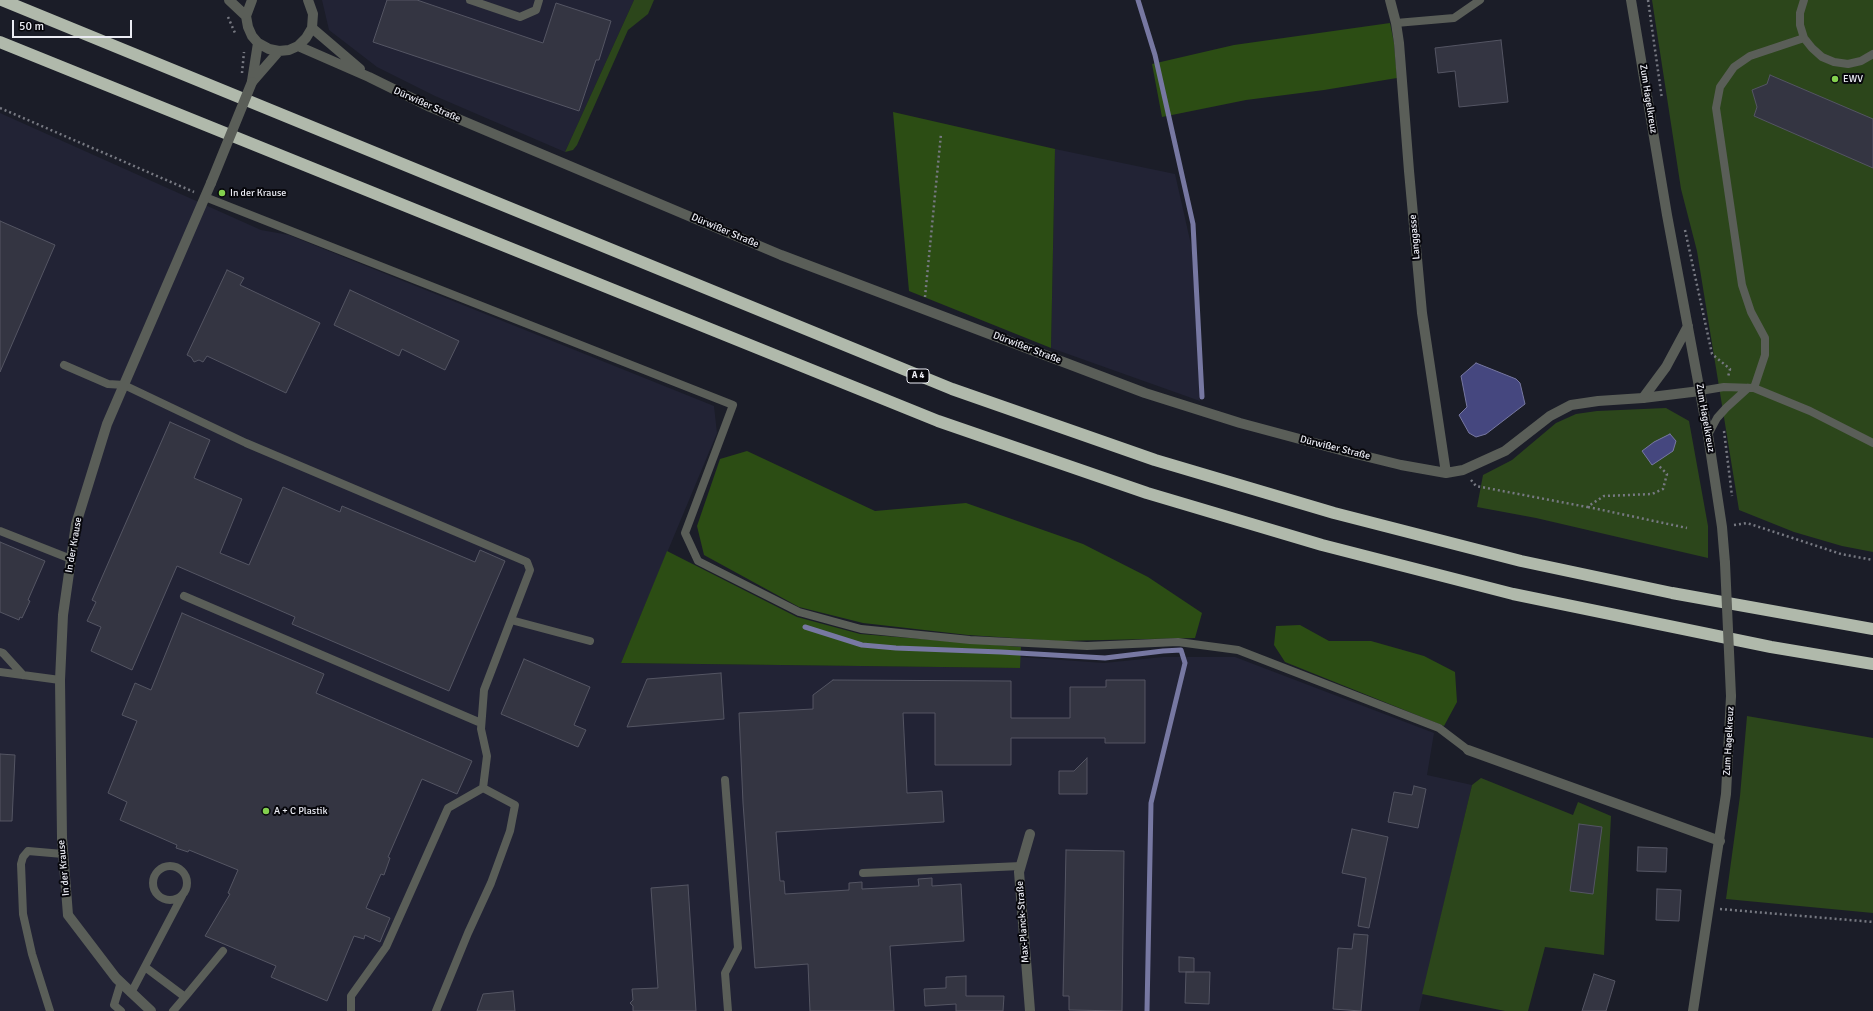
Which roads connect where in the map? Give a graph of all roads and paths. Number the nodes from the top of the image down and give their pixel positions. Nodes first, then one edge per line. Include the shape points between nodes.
1 (2, 0) edge
2 (229, 0) edge
3 (252, 0) edge
4 (308, 0) edge
5 (470, 0) edge
6 (539, 0) edge
7 (1390, 0) edge
8 (1480, 0) edge
9 (1631, 0) edge
10 (1648, 0) edge
11 (1804, 0) edge
12 (226, 14) dead end
13 (246, 16) junction
14 (1396, 23) junction
15 (312, 28) junction
16 (1804, 38) junction
17 (238, 40) dead end
18 (0, 42) edge
19 (258, 43) junction
20 (241, 46) dead end
21 (298, 46) junction
22 (279, 51) junction
23 (244, 52) dead end
24 (1873, 54) edge
25 (369, 77) junction
26 (252, 82) junction
27 (1663, 107) dead end
28 (0, 108) edge
29 (941, 134) dead end
30 (205, 197) junction
31 (1684, 229) dead end
32 (924, 309) junction
33 (1688, 326) junction
34 (64, 365) dead end
35 (124, 385) junction
36 (1724, 387) junction
37 (1751, 388) junction
38 (1700, 390) junction
39 (1643, 398) junction
40 (1724, 431) dead end
41 (1708, 435) junction
42 (1873, 443) edge
43 (1659, 466) dead end
44 (1463, 470) junction
45 (1446, 473) junction
46 (1732, 500) dead end
47 (1587, 507) junction
48 (1722, 527) junction
49 (1687, 528) dead end
50 (0, 531) edge
51 (71, 559) junction
52 (1873, 560) edge
53 (184, 596) dead end
54 (511, 620) junction
55 (1873, 629) edge
56 (590, 641) dead end
57 (0, 652) edge
58 (1873, 664) edge
59 (0, 672) edge
60 (23, 675) junction
61 (60, 680) junction
62 (481, 723) junction
63 (1468, 750) joint
64 (725, 780) dead end
65 (483, 788) junction
66 (1030, 834) dead end
67 (1720, 841) junction
68 (63, 854) junction
69 (1021, 866) junction
70 (863, 873) dead end
71 (182, 896) junction
72 (1710, 908) junction
73 (1873, 922) edge
74 (223, 951) dead end
75 (145, 967) junction
76 (120, 982) junction
77 (131, 993) junction
78 (185, 997) junction
79 (50, 1011) edge
80 (121, 1011) edge
81 (151, 1011) edge
82 (173, 1011) edge
83 (352, 1011) edge
84 (436, 1011) edge
85 (728, 1011) edge
86 (1030, 1011) edge
87 (1693, 1011) edge

1 - 55 highway, A 4 via 952,389 1154,460 1334,513 1521,561 1672,593
2 - 13 street
3 - 13 street
4 - 15 street via 313,14
5 - 6 lane via 520,18 536,10
7 - 14 street, Langgasse
8 - 14 lane via 1454,18
9 - 33 street, Zum Hagelkreuz
10 - 27 path
11 - 16 lane via 1800,19
12 - 17 path
13 - 19 street via 248,27
14 - 45 street, Langgasse via 1422,314
15 - 21 street
15 - 25 street, Dürwißer Straße
16 - 24 lane via 1822,57 1834,62 1848,64 1861,61
16 - 37 lane via 1750,56 1734,67 1720,87 1716,108 1742,285 1751,312 1765,338 1765,355
18 - 58 highway via 938,421 1140,491 1322,545 1513,594 1771,647
19 - 22 street via 268,49
19 - 26 street, In der Krause
20 - 23 path
21 - 22 street
21 - 25 street, Dürwißer Straße
22 - 26 street, In der Krause
25 - 32 street, Dürwißer Straße via 430,107 774,252
26 - 30 street, In der Krause, bridge
28 - 30 path
29 - 32 path
30 - 35 street, In der Krause
30 - 63 lane via 733,405 685,533 698,561 799,612 861,629 970,640 1087,646 1178,642 1238,650 1439,728
31 - 36 path via 1712,354 1730,369
32 - 45 street, Dürwißer Straße via 1145,393 1240,423 1401,465
33 - 38 street, Zum Hagelkreuz
33 - 39 street via 1666,367
34 - 35 lane via 108,384
35 - 51 street, In der Krause via 107,424 76,524
35 - 54 lane via 246,443 527,562 530,570
36 - 37 lane
36 - 38 lane
37 - 41 lane via 1717,418
37 - 42 lane via 1810,411
38 - 39 street, Dürwißer Straße
38 - 41 street, Zum Hagelkreuz
39 - 44 street, Dürwißer Straße via 1571,405 1550,416 1504,451
40 - 46 path
41 - 48 street, Zum Hagelkreuz
43 - 47 path via 1667,474 1663,489 1652,494 1604,496
44 - 45 street, Dürwißer Straße
44 - 47 path via 1476,486
47 - 49 path
48 - 52 path via 1747,522 1841,554
48 - 67 street, Zum Hagelkreuz, bridge via 1731,696 1726,794
50 - 51 lane
51 - 61 street, In der Krause via 63,615
53 - 62 lane
54 - 56 lane
54 - 62 lane via 484,690
57 - 60 lane
59 - 60 lane
60 - 61 lane
61 - 68 street, In der Krause
62 - 65 lane via 487,756
63 - 67 street
64 - 85 lane via 738,948 725,973
65 - 83 lane via 448,808 386,946 351,996
65 - 84 lane via 515,805 510,831 491,883
66 - 69 street, Max-Planck-Straße
67 - 72 street, Zum Hagelkreuz
68 - 76 street, In der Krause via 68,915
68 - 79 lane via 28,851 21,864 23,914 32,954
69 - 70 lane
69 - 86 street, Max-Planck-Straße via 1019,872
71 - 71 lane via 187,886 185,874 176,867 165,866 160,869 152,884 156,894 171,901
71 - 75 lane
72 - 73 path
72 - 87 street, Zum Hagelkreuz
74 - 78 lane
75 - 77 lane
75 - 78 lane
76 - 77 street, In der Krause
76 - 80 lane via 114,1005
77 - 81 street, In der Krause
78 - 82 lane

